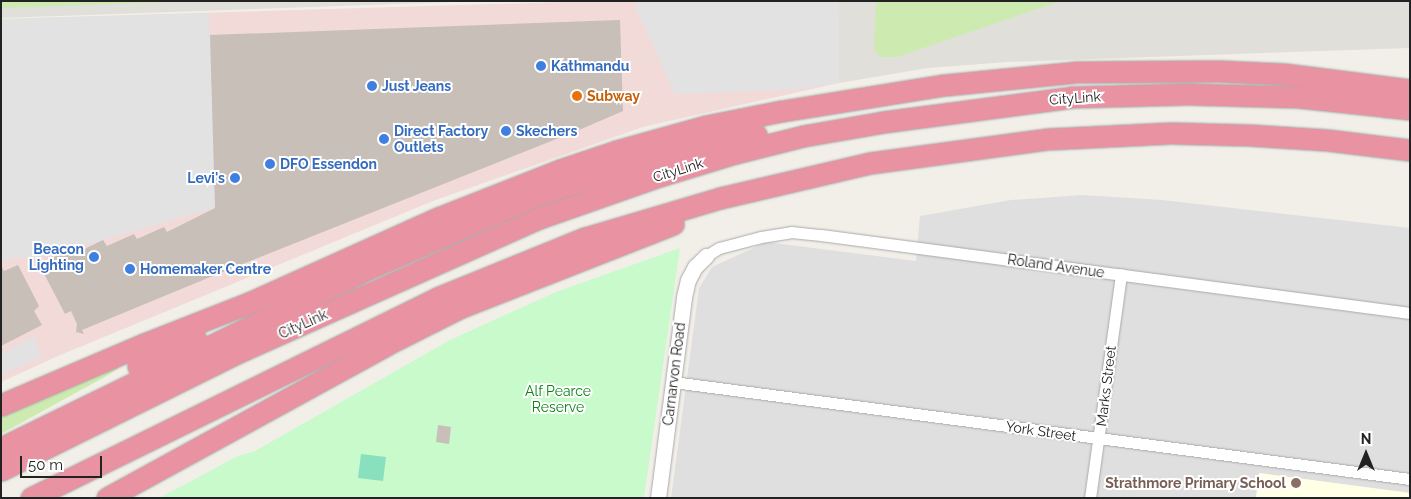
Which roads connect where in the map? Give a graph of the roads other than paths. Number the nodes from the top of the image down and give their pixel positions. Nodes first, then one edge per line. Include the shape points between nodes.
1 (1410, 90) edge
2 (1410, 109) edge
3 (883, 122) junction
4 (1410, 150) edge
5 (793, 180) junction
6 (706, 256) joint
7 (1121, 274) junction
8 (251, 302) junction
9 (1410, 313) edge
10 (673, 382) junction
11 (1, 405) edge
12 (40, 429) junction
13 (1100, 439) junction
14 (1, 448) edge
15 (1, 470) edge
16 (1410, 479) edge
17 (31, 498) edge
18 (108, 498) edge
19 (658, 498) edge
20 (1090, 498) edge

1 - 8 highway via 1293,75 1218,71 1078,72 946,85 746,118 666,137 560,170 438,218
2 - 3 highway, CityLink via 1298,97 1188,94 1072,97
3 - 12 highway via 786,130 708,144 537,195 368,269
3 - 15 highway, CityLink via 802,136 735,153 539,218 237,353
4 - 5 highway via 1249,135 1115,135 959,149 870,163
5 - 17 highway via 651,217 584,238 515,266 429,303
5 - 18 highway via 532,277 459,308
6 - 7 street, Roland Avenue via 732,244 791,232
6 - 10 street, Carnarvon Road via 688,280
7 - 9 street, Roland Avenue
7 - 13 street, Marks Street
8 - 11 highway
8 - 12 highway via 104,385
10 - 13 street, York Street
10 - 19 street, Carnarvon Road
12 - 14 highway
13 - 16 street, York Street
13 - 20 street, Marks Street

